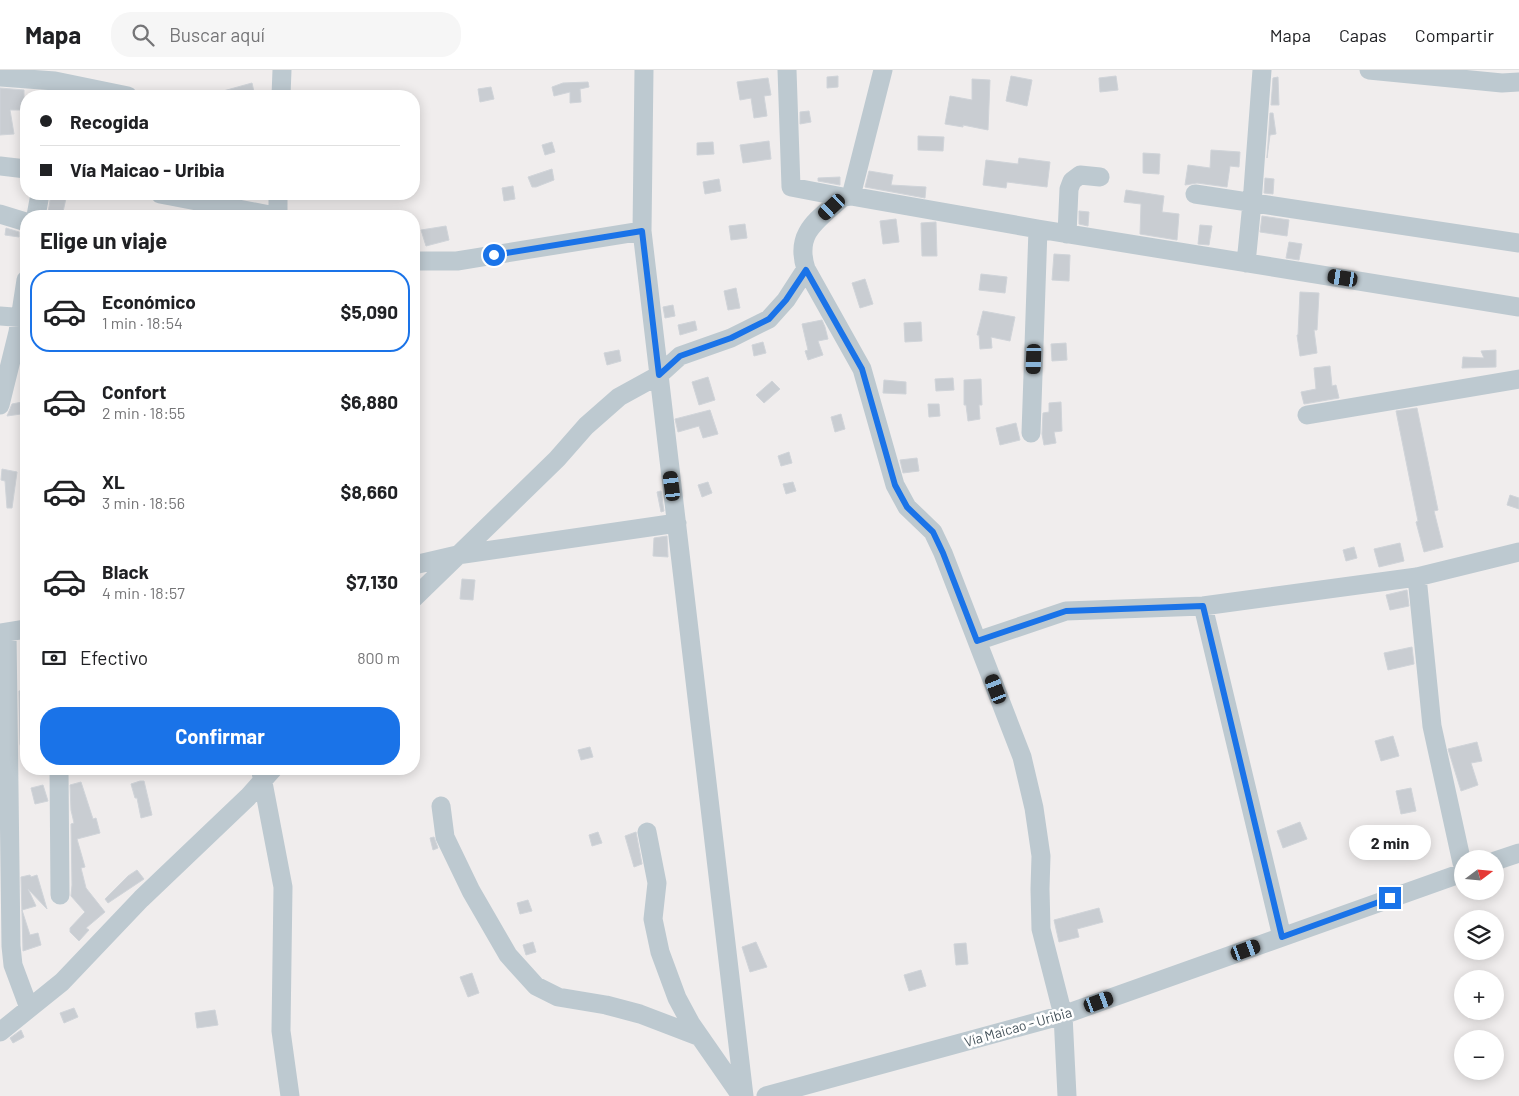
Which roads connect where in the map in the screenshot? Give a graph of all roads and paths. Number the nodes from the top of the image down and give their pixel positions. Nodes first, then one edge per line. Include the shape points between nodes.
1 (282, 70) edge
2 (644, 70) edge
3 (787, 70) edge
4 (882, 70) edge
5 (1262, 70) edge
6 (1369, 70) edge
7 (0, 77) edge
8 (1508, 78) edge
9 (55, 82) edge
10 (97, 90) edge
11 (281, 90) edge
12 (0, 166) edge
13 (20, 168) edge
14 (1100, 177) dead end
15 (1195, 194) dead end
16 (847, 197) junction
17 (192, 200) edge
18 (1252, 203) junction
19 (244, 210) edge
20 (0, 214) edge
21 (20, 220) edge
22 (1038, 229) junction
23 (642, 231) junction
24 (1067, 234) junction
25 (1519, 243) edge
26 (420, 261) edge
27 (1246, 263) junction
28 (806, 270) junction
29 (1519, 307) edge
30 (0, 316) edge
31 (20, 318) edge
32 (20, 329) edge
33 (659, 375) junction
34 (1519, 380) edge
35 (0, 404) edge
36 (1307, 415) dead end
37 (1031, 433) dead end
38 (676, 523) junction
39 (1519, 552) edge
40 (457, 555) junction
41 (420, 564) edge
42 (1417, 577) junction
43 (420, 592) edge
44 (1203, 606) junction
45 (20, 630) edge
46 (3, 632) edge
47 (977, 641) junction
48 (59, 775) edge
49 (264, 775) edge
50 (266, 775) edge
51 (441, 806) dead end
52 (646, 832) dead end
53 (1459, 850) edge
54 (1519, 853) edge
55 (1504, 858) edge
56 (1454, 876) edge
57 (60, 895) dead end
58 (1282, 937) junction
59 (29, 1008) junction
60 (1062, 1015) junction
61 (0, 1032) edge
62 (700, 1037) junction
63 (290, 1096) edge
64 (743, 1096) edge
65 (766, 1096) edge
66 (1067, 1096) edge

1 - 11 street
2 - 23 street
3 - 16 street via 791,187
4 - 16 street
5 - 18 street
6 - 8 street
7 - 9 street
9 - 10 street
12 - 13 street
14 - 24 street via 1080,175 1072,181
15 - 18 street
16 - 22 street
16 - 28 street via 811,227 802,242
17 - 19 street
18 - 25 street
18 - 27 street
20 - 21 street
22 - 24 street
22 - 37 street
23 - 26 street via 457,261
23 - 33 street
24 - 27 street
27 - 29 street
28 - 33 street via 769,319 731,338 680,356
28 - 47 street via 862,369 895,485 907,507 933,532
30 - 31 street
32 - 35 street
33 - 38 street
33 - 40 street via 619,397 586,426 557,459
34 - 36 street
38 - 40 street
38 - 64 street
39 - 42 street
40 - 41 street
40 - 43 street
42 - 44 street
42 - 53 street via 1432,726
44 - 47 street via 1066,611
44 - 58 street
45 - 46 street
46 - 59 street via 13,964
47 - 60 street via 1022,757 1034,808 1042,856 1041,930
48 - 57 street
49 - 59 street via 248,797 141,899 62,982
50 - 63 street via 283,887 281,1031
51 - 62 street via 445,837 471,891 508,955 536,986 558,997 640,1014
52 - 62 street via 657,882 653,919 660,952 677,998
54 - 55 street
56 - 58 street, Vía Maicao - Uribia
58 - 60 street, Vía Maicao - Uribia
59 - 61 street
60 - 65 street, Vía Maicao - Uribia
60 - 66 street
62 - 64 street

